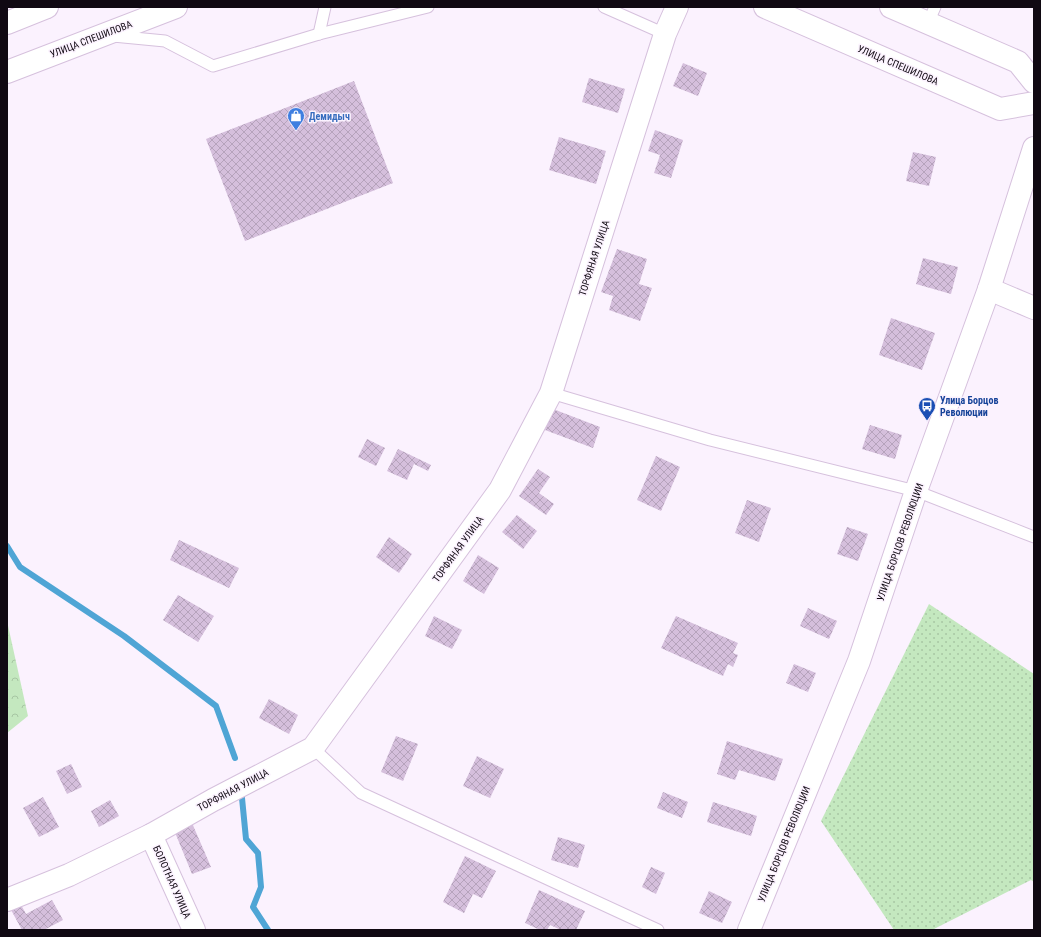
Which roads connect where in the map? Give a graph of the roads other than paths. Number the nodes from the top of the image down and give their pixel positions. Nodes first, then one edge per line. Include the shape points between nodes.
1 (47, 7) edge
2 (176, 7) edge
3 (325, 7) edge
4 (428, 7) edge
5 (604, 7) edge
6 (677, 7) edge
7 (765, 7) edge
8 (891, 7) edge
9 (932, 15) edge
10 (7, 23) edge
11 (104, 34) junction
12 (319, 34) junction
13 (665, 34) junction
14 (7, 72) edge
15 (1034, 82) edge
16 (1034, 103) edge
17 (1034, 148) edge
18 (989, 289) junction
19 (1034, 308) edge
20 (551, 393) junction
21 (916, 491) junction
22 (1034, 537) edge
23 (313, 748) junction
24 (151, 835) junction
25 (7, 900) edge
26 (194, 930) edge
27 (658, 930) edge
28 (749, 930) edge

1 - 10 street
2 - 11 street, УЛИЦА СПЕШИЛОВА
3 - 12 lane
4 - 12 lane
5 - 13 lane
6 - 13 street, ТОРФЯНАЯ УЛИЦА
7 - 16 street, УЛИЦА СПЕШИЛОВА via 1000,109
8 - 9 street
9 - 15 street via 1018,62
11 - 12 lane via 165,41 213,66
11 - 14 street, УЛИЦА СПЕШИЛОВА
13 - 20 street, ТОРФЯНАЯ УЛИЦА
17 - 18 street, УЛИЦА БОРЦОВ РЕВОЛЮЦИИ
18 - 19 street
18 - 21 street, УЛИЦА БОРЦОВ РЕВОЛЮЦИИ
20 - 21 lane via 710,440
20 - 23 street, ТОРФЯНАЯ УЛИЦА via 500,490
21 - 22 lane
21 - 28 street, УЛИЦА БОРЦОВ РЕВОЛЮЦИИ via 859,661
23 - 24 street, ТОРФЯНАЯ УЛИЦА
23 - 27 lane via 361,793
24 - 25 street, ТОРФЯНАЯ УЛИЦА via 69,875
24 - 26 street, БОЛОТНАЯ УЛИЦА

